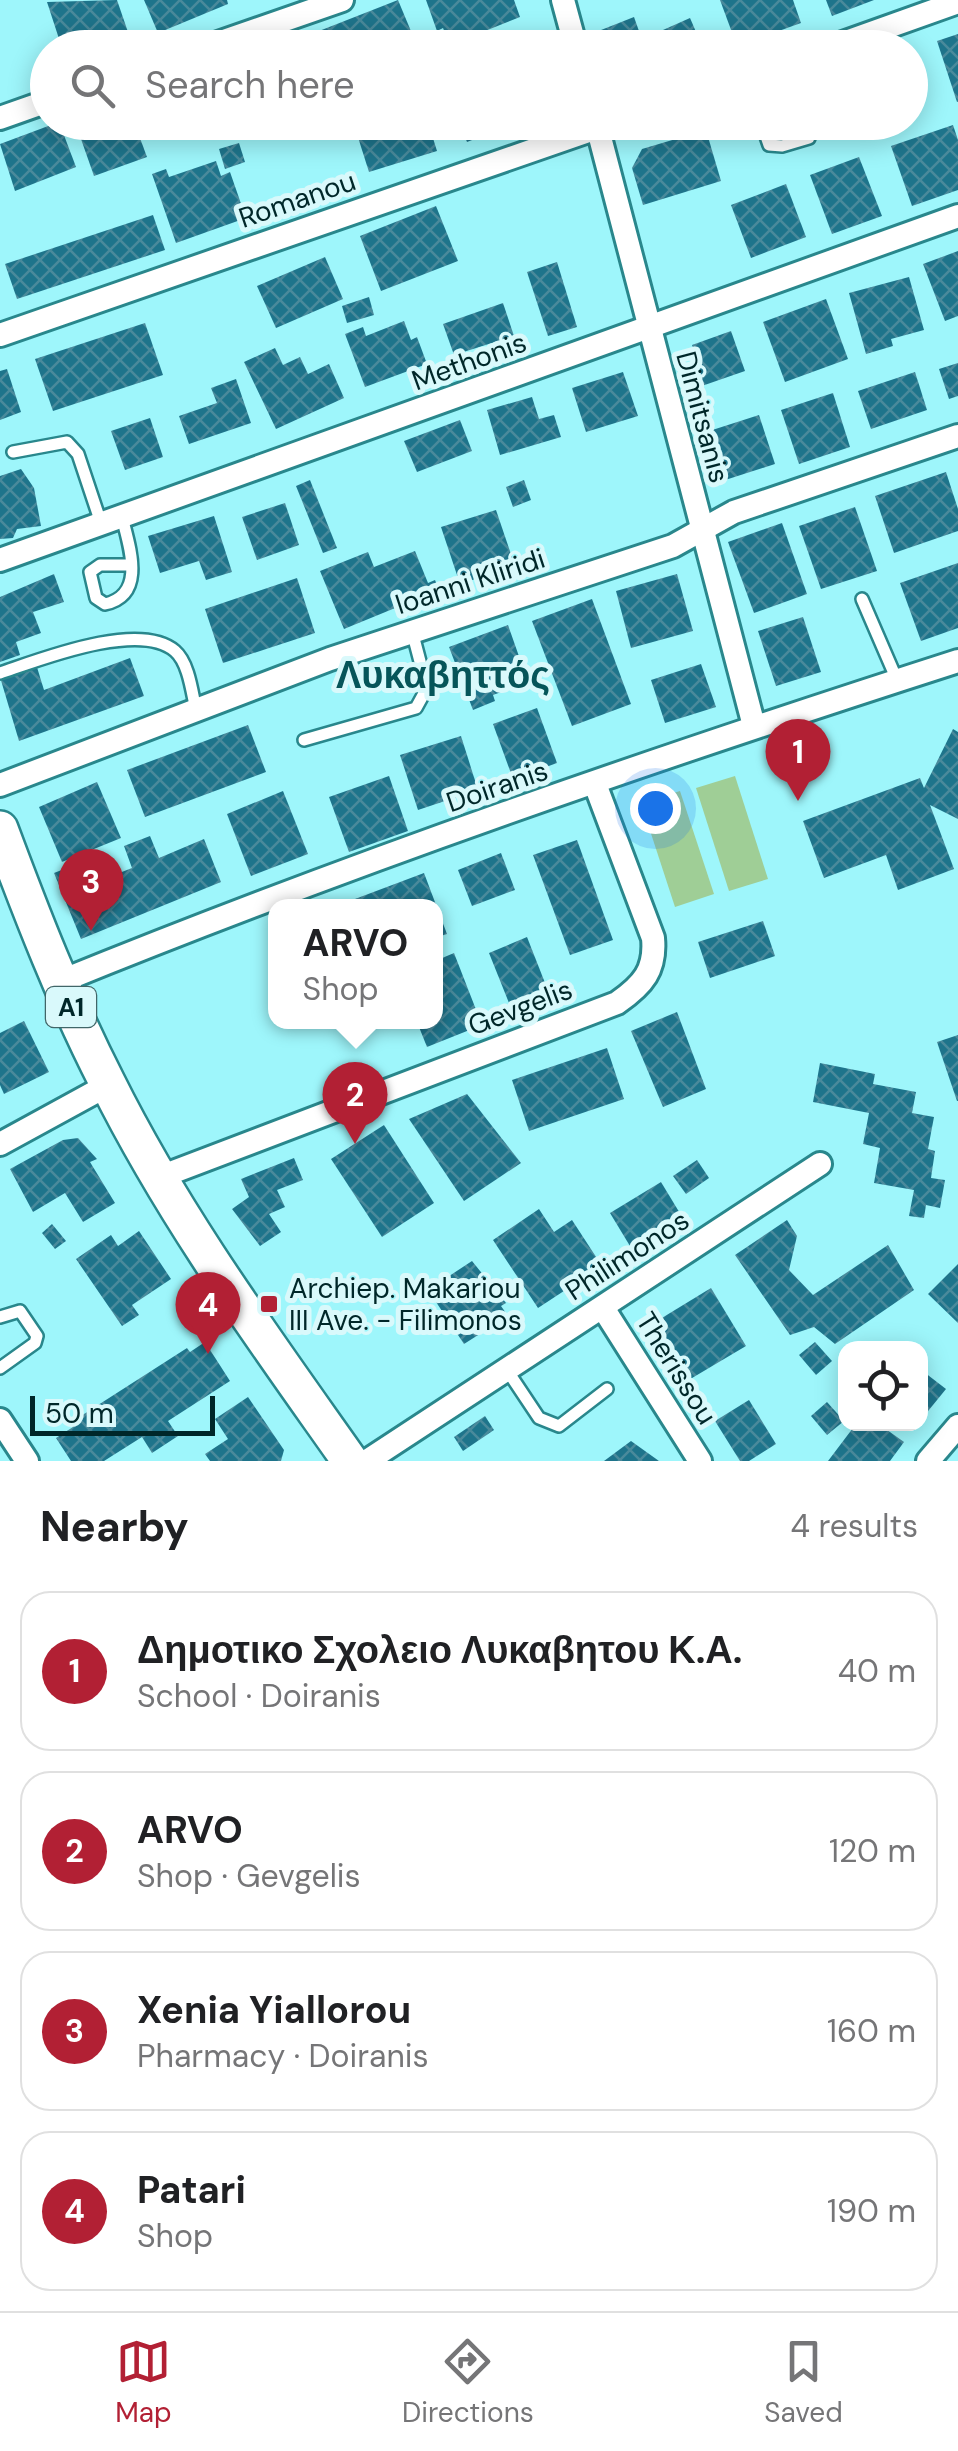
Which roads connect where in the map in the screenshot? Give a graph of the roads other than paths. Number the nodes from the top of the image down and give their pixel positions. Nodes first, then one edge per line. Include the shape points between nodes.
1 (342, 0) edge
2 (562, 0) edge
3 (958, 2) edge
4 (256, 30) edge
5 (571, 30) edge
6 (879, 30) edge
7 (30, 108) edge
8 (0, 118) edge
9 (557, 140) edge
10 (606, 140) edge
11 (768, 140) edge
12 (802, 140) edge
13 (958, 216) edge
14 (647, 329) junction
15 (0, 335) edge
16 (958, 436) edge
17 (13, 452) dead end
18 (111, 520) junction
19 (702, 528) junction
20 (0, 560) edge
21 (130, 565) dead end
22 (862, 599) dead end
23 (412, 632) junction
24 (958, 660) edge
25 (0, 673) edge
26 (897, 680) junction
27 (196, 710) junction
28 (754, 726) junction
29 (304, 740) dead end
30 (595, 784) junction
31 (0, 785) edge
32 (0, 829) edge
33 (60, 982) junction
34 (108, 1085) junction
35 (0, 1144) edge
36 (820, 1164) dead end
37 (160, 1177) junction
38 (603, 1308) junction
39 (0, 1318) edge
40 (0, 1368) edge
41 (507, 1370) junction
42 (606, 1389) dead end
43 (0, 1420) edge
44 (958, 1426) edge
45 (28, 1461) edge
46 (350, 1461) edge
47 (366, 1461) edge
48 (700, 1461) edge
49 (928, 1461) edge

1 - 4 street
2 - 5 street
3 - 6 street
7 - 8 street
9 - 15 street, Romanou
10 - 14 street, Dimitsanis
11 - 12 lane via 782,146
13 - 14 street, Methonis
14 - 18 street, Methonis
14 - 19 street, Dimitsanis
16 - 19 street, Ioanni Kliridi
17 - 18 lane via 67,442
18 - 20 street, Methonis
18 - 21 lane
19 - 23 street, Ioanni Kliridi via 673,546
19 - 28 street, Dimitsanis
22 - 26 lane
23 - 27 street, Ioanni Kliridi
23 - 29 lane via 427,688 416,708
24 - 26 street, Doiranis
25 - 27 lane via 96,641 165,646 183,662
26 - 28 street, Doiranis
27 - 31 street, Ioanni Kliridi
28 - 30 street, Doiranis
30 - 33 street, Doiranis via 271,896
30 - 37 street, Gevgelis via 653,938 655,956 637,989
32 - 33 main road, A1
33 - 34 main road, A1
34 - 35 street
34 - 37 main road, A1
36 - 38 street, Philimonos
37 - 46 main road, A1
38 - 41 street, Philimonos
38 - 48 street, Therissou
39 - 40 lane via 20,1311 37,1336
41 - 42 lane via 539,1418 559,1426
41 - 47 street, Philimonos
43 - 45 street
44 - 49 street

